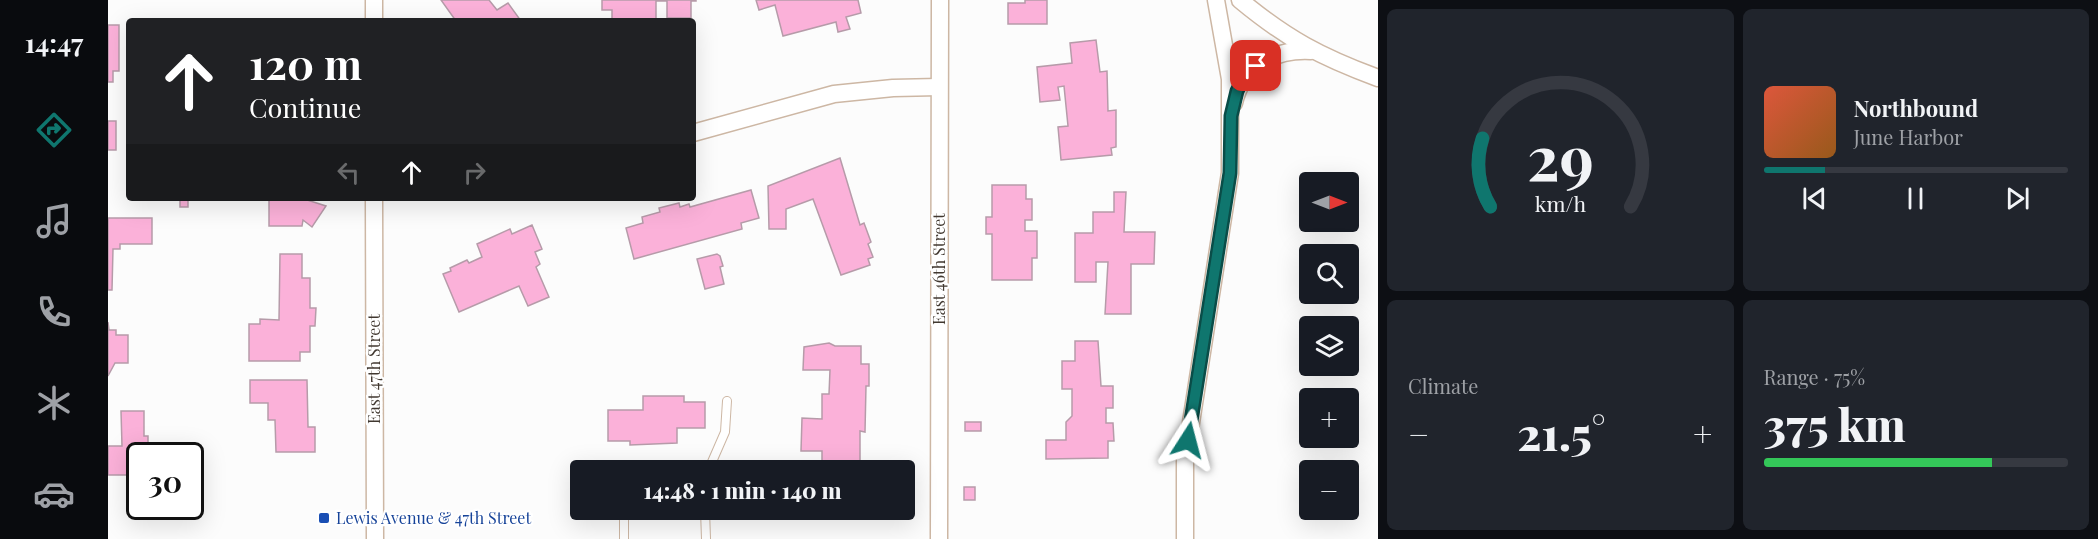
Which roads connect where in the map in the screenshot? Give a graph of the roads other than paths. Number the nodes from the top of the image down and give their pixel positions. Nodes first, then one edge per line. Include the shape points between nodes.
1 (374, 0) edge
2 (940, 0) edge
3 (1216, 0) edge
4 (1240, 0) edge
5 (374, 18) edge
6 (1312, 51) junction
7 (1378, 78) edge
8 (939, 87) junction
9 (1231, 116) junction
10 (696, 132) edge
11 (374, 201) edge
12 (727, 401) dead end
13 (713, 460) edge
14 (624, 520) edge
15 (705, 520) edge
16 (375, 539) edge
17 (624, 539) edge
18 (706, 539) edge
19 (939, 539) edge
20 (1185, 539) edge

1 - 5 street
2 - 8 street, East 46th Street
3 - 9 street via 1230,79
4 - 6 street via 1275,30
6 - 7 street
6 - 9 street via 1283,52 1256,66 1240,85
8 - 10 street via 834,94
8 - 19 street, East 46th Street
9 - 20 street via 1230,173 1185,461
11 - 16 street, East 47th Street
12 - 13 lane via 725,432
14 - 17 lane
15 - 18 lane

